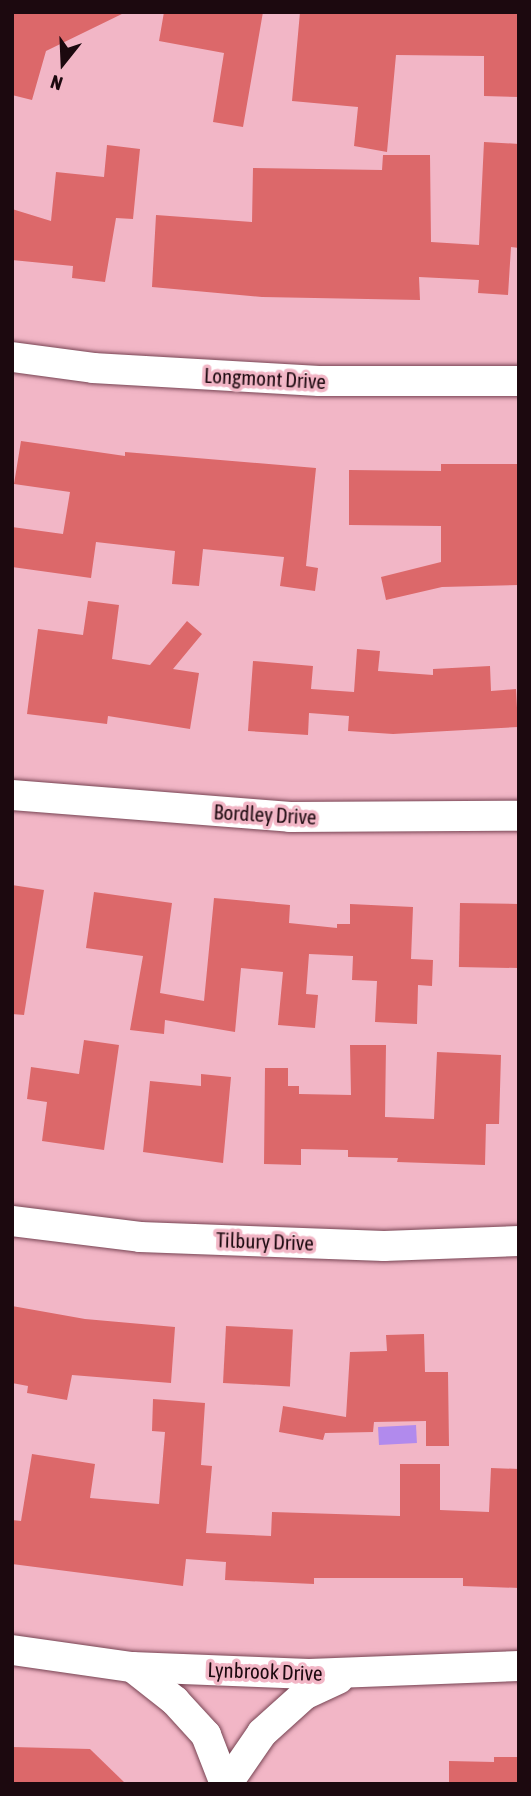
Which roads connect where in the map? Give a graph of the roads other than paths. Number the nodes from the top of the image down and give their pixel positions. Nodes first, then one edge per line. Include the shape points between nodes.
1 (12, 357) edge
2 (519, 381) edge
3 (12, 795) edge
4 (519, 816) edge
5 (12, 1221) edge
6 (519, 1241) edge
7 (12, 1650) edge
8 (519, 1666) edge
9 (132, 1667) junction
10 (352, 1673) junction
11 (226, 1784) edge

1 - 2 street, Longmont Drive via 93,368 319,381
3 - 4 street, Bordley Drive via 290,817
5 - 6 street, Tilbury Drive via 140,1237 384,1246
7 - 9 street, Lynbrook Drive
8 - 10 street, Lynbrook Drive
9 - 10 street, Lynbrook Drive
9 - 11 street via 175,1701 206,1735
10 - 11 street via 304,1695 262,1734

